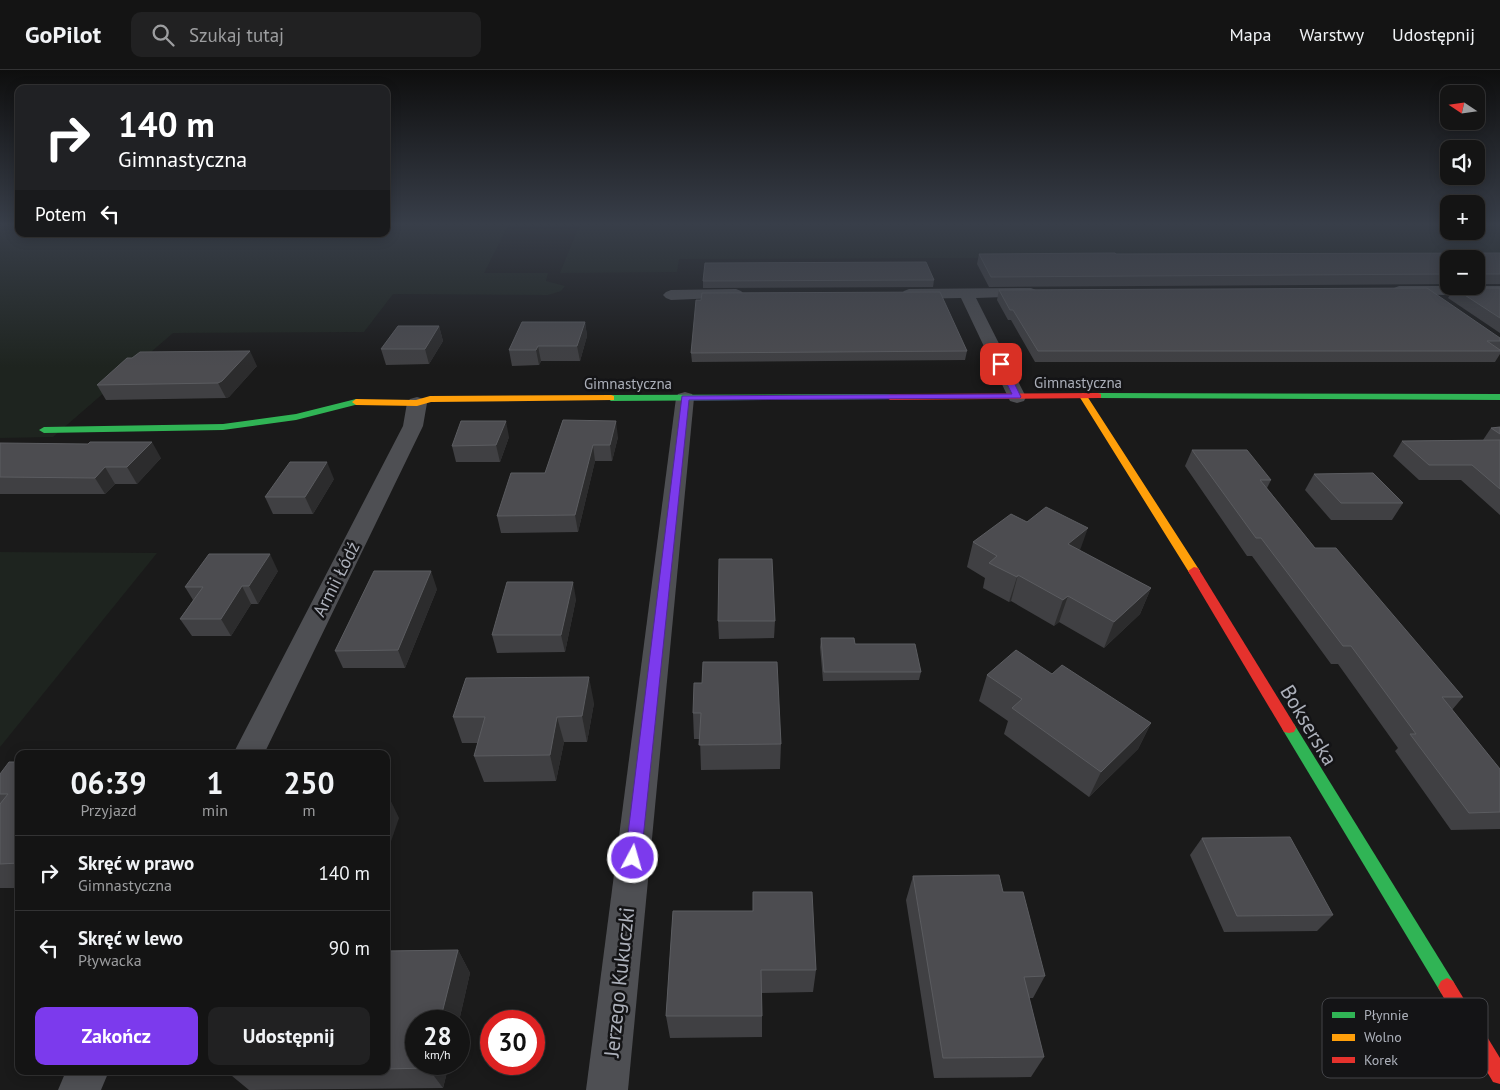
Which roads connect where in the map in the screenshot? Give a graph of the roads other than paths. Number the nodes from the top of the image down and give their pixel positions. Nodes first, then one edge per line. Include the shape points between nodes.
1 (1388, 291) edge
2 (1425, 291) junction
3 (1500, 291) edge
4 (966, 293) junction
5 (1045, 293) edge
6 (749, 294) edge
7 (894, 294) edge
8 (671, 295) dead end
9 (1449, 308) edge
10 (1083, 396) junction
11 (1017, 397) junction
12 (1500, 397) edge
13 (685, 398) junction
14 (417, 403) junction
15 (44, 430) dead end
16 (250, 750) edge
17 (1453, 998) edge
18 (1488, 1055) edge
19 (86, 1075) edge
20 (1500, 1075) edge
21 (79, 1090) edge
22 (607, 1090) edge

1 - 2 street
2 - 3 street
2 - 9 street
4 - 5 street
4 - 7 street
4 - 11 street
6 - 8 street
10 - 11 street, Gimnastyczna
10 - 12 street, Gimnastyczna
10 - 17 street, Bokserska
11 - 13 street, Gimnastyczna
13 - 14 street, Gimnastyczna via 430,399
13 - 22 street, Jerzego Kukuczki
14 - 15 street, Gimnastyczna via 352,402 296,417 223,427
14 - 16 street, Armii Łódź via 414,426
18 - 20 street, Bokserska
19 - 21 street

